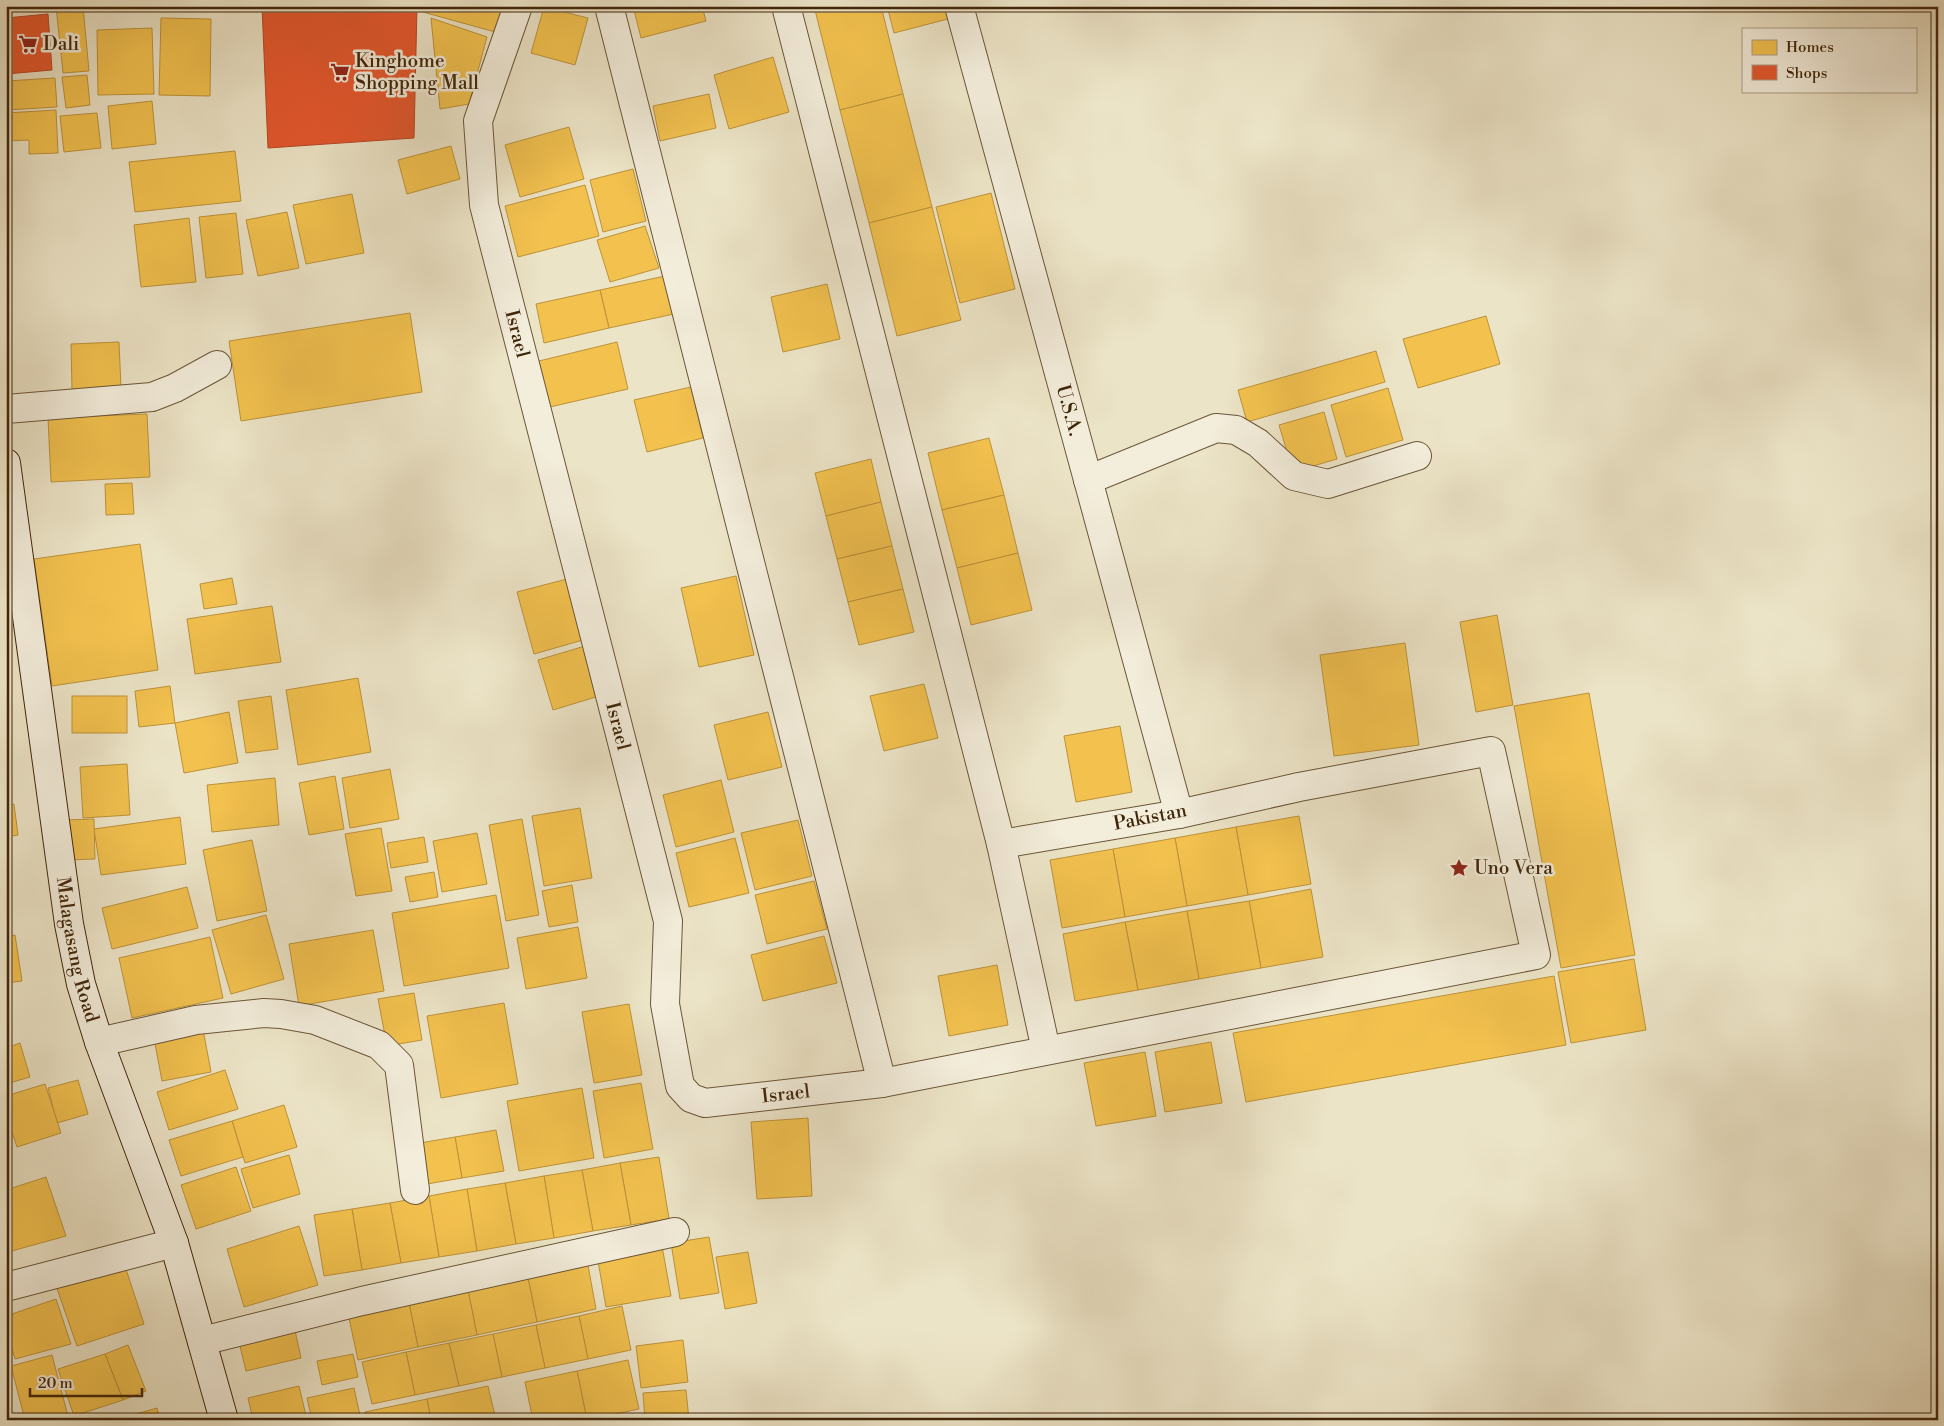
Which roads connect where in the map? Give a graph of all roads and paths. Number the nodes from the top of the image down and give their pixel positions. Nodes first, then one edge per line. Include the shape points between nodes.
1 (518, 6) edge
2 (610, 6) edge
3 (786, 6) edge
4 (959, 6) edge
5 (217, 365) dead end
6 (6, 409) edge
7 (1417, 456) dead end
8 (6, 463) edge
9 (1088, 480) junction
10 (1179, 814) junction
11 (1001, 844) junction
12 (99, 1042) junction
13 (1046, 1050) junction
14 (882, 1083) junction
15 (415, 1190) dead end
16 (675, 1232) dead end
17 (174, 1243) junction
18 (6, 1287) edge
19 (202, 1341) junction
20 (224, 1420) edge

1 - 14 street, Israel via 478,122 484,205 668,921 665,1004 680,1086 691,1098 705,1102
2 - 14 street
3 - 11 street
4 - 9 street, U.S.A.
5 - 6 street via 152,397
7 - 9 street via 1328,484 1294,476 1258,443 1236,430 1216,428
8 - 12 street, Malagasang Road via 69,924
9 - 10 street, U.S.A.
10 - 11 street, Pakistan
10 - 13 street, Pakistan via 1299,787 1491,752 1536,955
11 - 13 street
12 - 15 street via 196,1020 264,1013 315,1020 379,1045 399,1065
12 - 17 street, Malagasang Road
13 - 14 street, Israel
16 - 19 street via 362,1301
17 - 18 street
17 - 19 street, Malagasang Road
19 - 20 street, Malagasang Road

